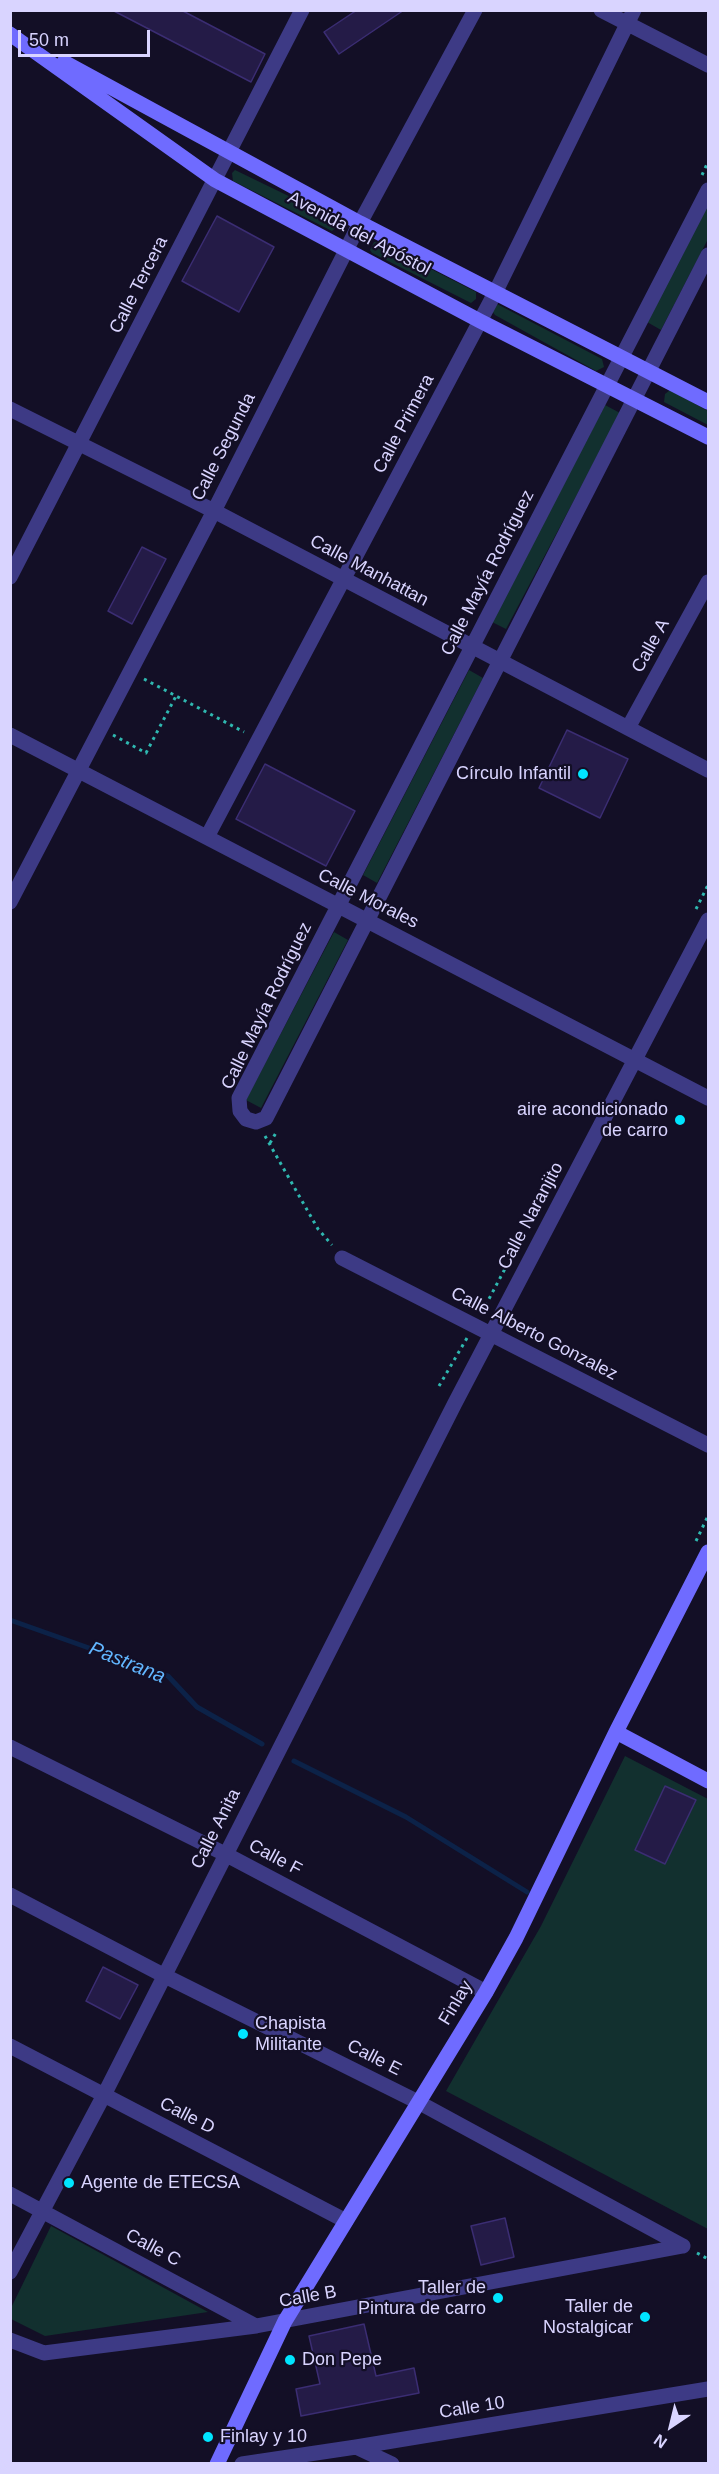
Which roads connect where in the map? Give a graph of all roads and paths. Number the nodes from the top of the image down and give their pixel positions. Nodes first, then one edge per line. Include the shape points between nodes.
1 (302, 10) edge
2 (475, 10) edge
3 (601, 10) edge
4 (631, 17) edge
5 (10, 34) edge
6 (708, 66) edge
7 (229, 153) junction
8 (215, 180) junction
9 (708, 189) edge
10 (360, 223) junction
11 (346, 250) junction
12 (708, 255) edge
13 (496, 291) junction
14 (480, 321) junction
15 (622, 357) junction
16 (649, 372) junction
17 (607, 386) junction
18 (634, 400) junction
19 (708, 402) edge
20 (10, 409) edge
21 (708, 437) edge
22 (80, 443) junction
23 (214, 511) junction
24 (10, 577) edge
25 (345, 581) junction
26 (708, 582) edge
27 (472, 648) junction
28 (500, 662) junction
29 (130, 672) junction
30 (176, 696) junction
31 (628, 728) junction
32 (101, 729) junction
33 (10, 735) edge
34 (259, 740) junction
35 (79, 770) junction
36 (708, 770) edge
37 (207, 837) junction
38 (10, 902) edge
39 (339, 905) junction
40 (367, 920) junction
41 (708, 920) edge
42 (635, 1060) junction
43 (708, 1098) edge
44 (256, 1122) junction
45 (342, 1258) joint
46 (492, 1334) junction
47 (455, 1403) joint
48 (708, 1445) edge
49 (708, 1551) edge
50 (616, 1732) junction
51 (10, 1747) edge
52 (708, 1781) edge
53 (225, 1854) junction
54 (10, 1895) edge
55 (164, 1975) junction
56 (486, 1992) junction
57 (10, 2046) edge
58 (104, 2095) junction
59 (418, 2102) junction
60 (10, 2194) edge
61 (42, 2210) junction
62 (346, 2221) junction
63 (683, 2246) joint
64 (10, 2272) edge
65 (285, 2321) junction
66 (256, 2326) junction
67 (275, 2339) junction
68 (10, 2340) edge
69 (708, 2389) edge
70 (356, 2447) junction
71 (217, 2463) edge
72 (242, 2463) edge
73 (392, 2463) edge

1 - 7 street, Calle Tercera
2 - 10 street, Calle Segunda
3 - 4 street
4 - 6 street
4 - 13 street, Calle Primera
5 - 7 street, Avenida del Apóstol
5 - 8 street, Avenida del Apóstol
7 - 8 street, Calle Tercera
7 - 10 street, Avenida del Apóstol
8 - 11 street, Avenida del Apóstol
8 - 22 street, Calle Tercera
9 - 15 street, Calle Mayía Rodríguez
10 - 11 street, Calle Segunda
10 - 13 street, Avenida del Apóstol
11 - 14 street, Avenida del Apóstol
11 - 23 street, Calle Segunda
12 - 16 street
13 - 14 street, Calle Primera
13 - 15 street, Avenida del Apóstol
14 - 17 street, Avenida del Apóstol
14 - 25 street, Calle Primera
15 - 16 street, Avenida del Apóstol
15 - 17 street, Calle Mayía Rodríguez
16 - 18 street
16 - 19 street, Avenida del Apóstol
17 - 18 street, Avenida del Apóstol
17 - 27 street, Calle Mayía Rodríguez
18 - 21 street, Avenida del Apóstol
18 - 28 street
20 - 22 street, Calle Manhattan
22 - 23 street, Calle Manhattan
22 - 24 street, Calle Tercera
23 - 25 street, Calle Manhattan
23 - 29 street, Calle Segunda
25 - 27 street, Calle Manhattan
25 - 34 street, Calle Primera
26 - 31 street, Calle A
27 - 28 street, Calle Manhattan
27 - 39 street, Calle Mayía Rodríguez
28 - 31 street, Calle Manhattan
28 - 40 street
29 - 30 path
29 - 32 street, Calle Segunda
30 - 32 path via 146,753
30 - 34 path
31 - 36 street, Calle Manhattan
32 - 35 street, Calle Segunda
33 - 35 street, Calle Morales
34 - 37 street, Calle Primera
35 - 37 street, Calle Morales
35 - 38 street, Calle Segunda
37 - 39 street, Calle Morales
39 - 40 street, Calle Morales
39 - 44 street, Calle Mayía Rodríguez via 239,1098 240,1111 246,1119
40 - 42 street, Calle Morales
40 - 44 street via 266,1118
41 - 42 street, Calle Naranjito
42 - 43 street, Calle Morales
42 - 46 street, Calle Naranjito
44 - 45 path via 318,1228
45 - 46 street, Calle Alberto Gonzalez
46 - 47 street, Calle Naranjito
46 - 48 street, Calle Alberto Gonzalez
47 - 53 street, Calle Anita
49 - 50 street, Finlay
50 - 52 street
50 - 56 street, Finlay
51 - 53 street, Calle F
53 - 55 street, Calle Anita
53 - 56 street, Calle F
54 - 55 street, Calle E
55 - 58 street, Calle Anita
55 - 59 street, Calle E
56 - 59 street, Finlay
57 - 58 street, Calle D
58 - 61 street, Calle Anita
58 - 62 street, Calle D
59 - 62 street, Finlay
59 - 63 street, Calle E
60 - 61 street, Calle C
61 - 64 street, Calle Anita
61 - 66 street, Calle C
62 - 65 street, Finlay
63 - 65 street, Calle B
65 - 66 street, Calle B
65 - 67 street, Finlay
66 - 67 street, Calle C
66 - 68 street, Calle B via 44,2353
67 - 71 street, Finlay
69 - 70 street, Calle 10
70 - 72 street, Calle 10
70 - 73 street

